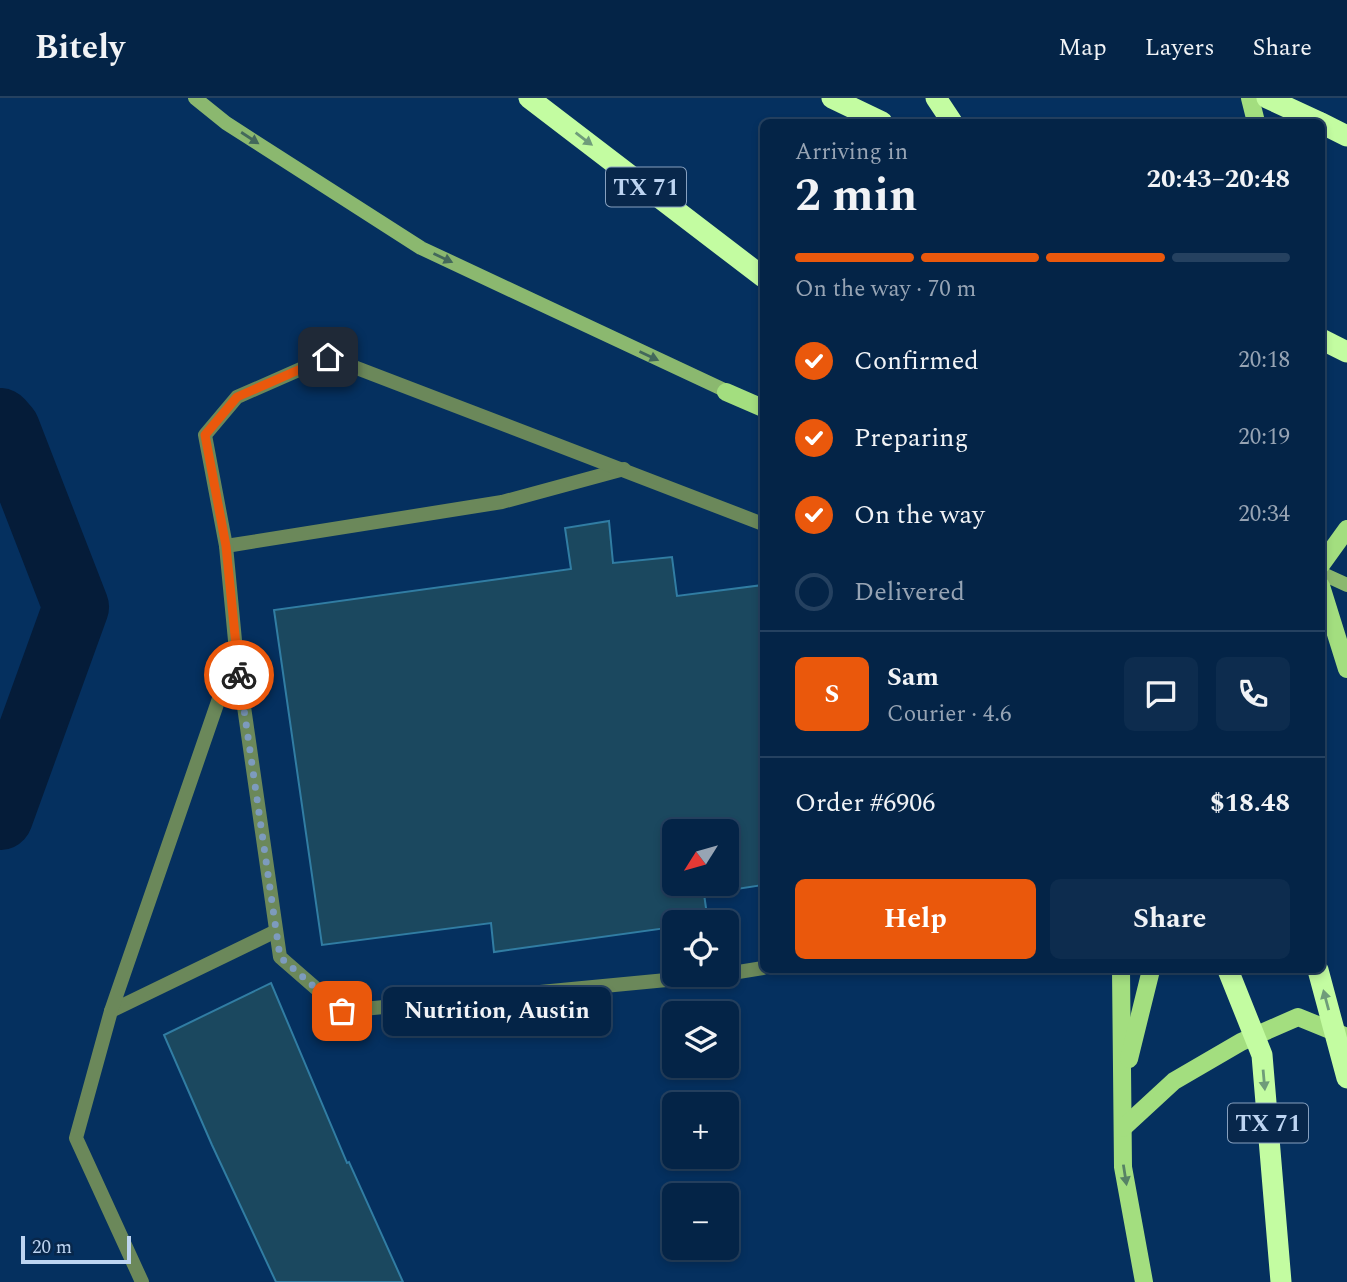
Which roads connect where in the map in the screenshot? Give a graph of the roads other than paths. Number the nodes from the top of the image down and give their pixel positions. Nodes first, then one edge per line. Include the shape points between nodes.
1 (195, 98) edge
2 (530, 98) edge
3 (832, 98) edge
4 (936, 98) edge
5 (1250, 98) edge
6 (1267, 98) edge
7 (876, 119) edge
8 (950, 119) edge
9 (1255, 119) edge
10 (1312, 119) edge
11 (1325, 125) edge
12 (1347, 135) edge
13 (760, 275) edge
14 (1325, 341) edge
15 (1347, 352) edge
16 (726, 392) joint
17 (760, 405) edge
18 (624, 470) junction
19 (760, 523) edge
20 (1347, 529) edge
21 (226, 546) junction
22 (1325, 559) edge
23 (1325, 575) edge
24 (1347, 585) edge
25 (1325, 599) edge
26 (236, 650) junction
27 (1347, 669) edge
28 (276, 930) junction
29 (760, 968) edge
30 (739, 972) edge
31 (1121, 973) edge
32 (1150, 973) edge
33 (1229, 973) edge
34 (1319, 973) edge
35 (662, 980) edge
36 (111, 1011) junction
37 (1347, 1037) edge
38 (1347, 1078) edge
39 (1124, 1083) junction
40 (1124, 1128) junction
41 (142, 1282) edge
42 (1144, 1282) edge
43 (1281, 1282) edge

1 -> 16 main road via 421,248
2 -> 13 highway, TX 71
3 - 7 highway
4 - 8 highway
5 - 9 main road
6 - 10 highway
11 - 12 highway
14 - 15 highway
16 - 17 main road
18 - 19 lane
18 - 21 lane via 502,502
18 - 21 lane via 328,357 237,397 205,435
20 - 22 main road
21 - 26 lane
23 - 24 main road
25 - 27 main road
26 - 28 lane
26 - 36 lane
28 - 35 lane via 280,957 342,1011
28 - 36 lane
29 - 30 lane
31 - 39 main road
32 - 39 main road
33 -> 43 highway, TX 71, bridge via 1262,1055
38 -> 34 highway, bridge
36 - 41 lane via 76,1138
37 - 40 main road via 1298,1017 1241,1042 1174,1082
39 - 40 main road
40 -> 42 main road via 1123,1167

